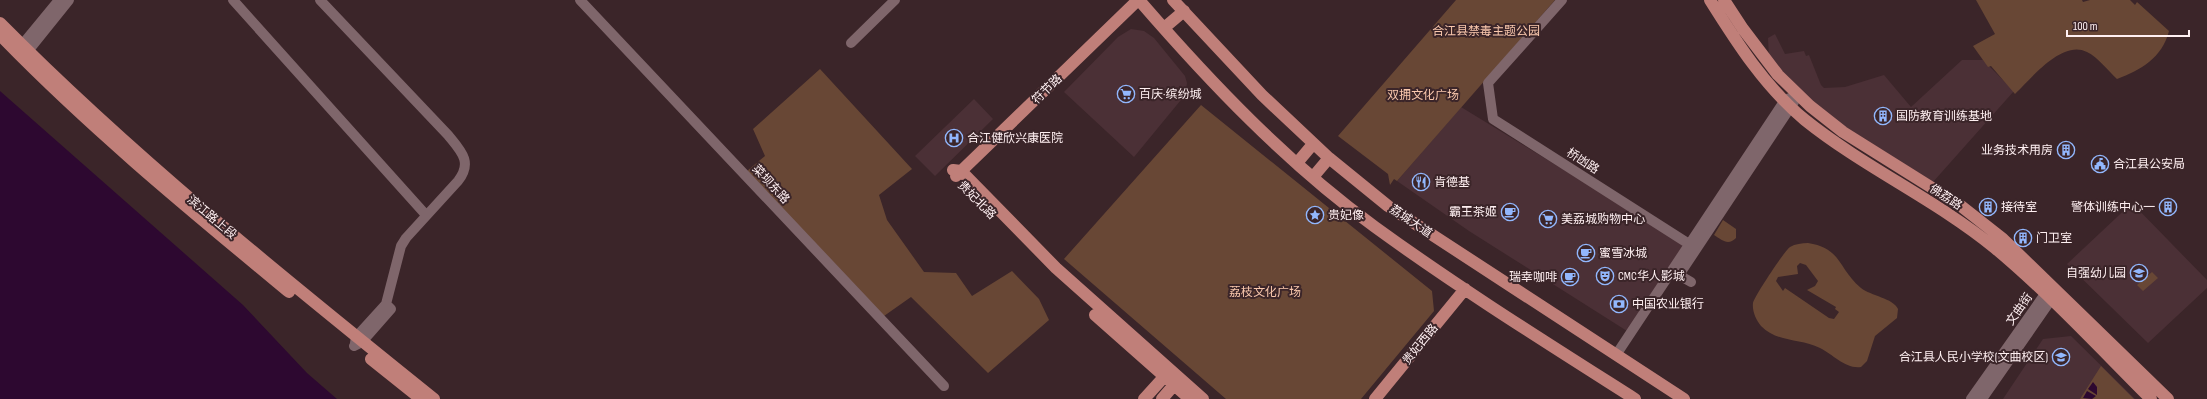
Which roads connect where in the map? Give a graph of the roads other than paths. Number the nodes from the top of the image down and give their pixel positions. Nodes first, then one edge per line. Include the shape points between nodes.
1 (59, 0) edge
2 (69, 0) edge
3 (233, 0) edge
4 (320, 0) edge
5 (580, 0) edge
6 (895, 0) edge
7 (1127, 0) edge
8 (1138, 0) edge
9 (1173, 0) edge
10 (1562, 0) edge
11 (1710, 0) edge
12 (1724, 0) edge
13 (1184, 11) junction
14 (0, 23) edge
15 (1164, 28) junction
16 (0, 35) edge
17 (851, 43) dead end
18 (22, 50) junction
19 (1798, 95) junction
20 (1788, 103) junction
21 (1313, 144) junction
22 (1329, 158) junction
23 (1297, 163) junction
24 (956, 173) junction
25 (1313, 177) junction
26 (426, 215) junction
27 (1689, 244) junction
28 (1691, 282) dead end
29 (2056, 288) junction
30 (1468, 291) junction
31 (2048, 297) junction
32 (358, 342) junction
33 (1616, 355) junction
34 (1171, 379) junction
35 (944, 386) dead end
36 (421, 399) edge
37 (434, 399) edge
38 (1144, 399) edge
39 (1162, 399) edge
40 (1190, 399) edge
41 (1203, 399) edge
42 (1375, 399) edge
43 (1384, 399) edge
44 (1635, 399) edge
45 (1684, 399) edge
46 (1971, 399) edge
47 (1982, 399) edge
48 (2151, 399) edge
49 (2168, 399) edge

1 - 18 street
2 - 18 street
3 - 26 street
4 - 26 street via 448,135 464,158 464,173
5 - 35 street, 菜坝东路
6 - 17 street
7 - 24 main road, 符节路
8 - 15 main road, 荔城大道
8 - 24 main road, 符节路
9 - 13 main road, 荔城大道
10 - 27 street, 桥凼路 via 1488,83 1494,119
11 - 20 main road, 佛荔路 via 1737,43 1770,86
12 - 19 main road, 佛荔路 via 1742,29
13 - 15 main road
13 - 21 main road, 荔城大道 via 1234,68
14 - 18 main road, 滨江路上段
15 - 23 main road, 荔城大道 via 1245,115
16 - 18 main road, 滨江路上段
18 - 32 main road, 滨江路上段 via 173,184
19 - 20 street
19 - 29 main road, 佛荔路 via 1843,132 1961,206 2003,239
20 - 27 street
20 - 28 street via 1679,275
20 - 31 main road, 佛荔路 via 1837,144 1954,217 1995,249
21 - 22 main road, 荔城大道
21 - 23 main road
22 - 25 main road
22 - 33 main road, 荔城大道 via 1408,220
23 - 25 main road, 荔城大道
24 - 34 main road, 贵妃北路
25 - 30 main road, 荔城大道 via 1374,226
26 - 32 street via 401,246 389,307
27 - 33 street
29 - 31 street, 文曲街
29 - 49 main road, 佛荔路
30 - 42 main road, 贵妃西路
30 - 43 main road, 贵妃西路
30 - 44 main road, 荔城大道
31 - 46 street, 文曲街
31 - 47 street, 文曲街
31 - 48 main road, 佛荔路
32 - 36 main road, 滨江路上段
32 - 37 main road, 滨江路上段
33 - 45 main road, 荔城大道
34 - 38 main road
34 - 39 main road
34 - 40 main road
34 - 41 main road

